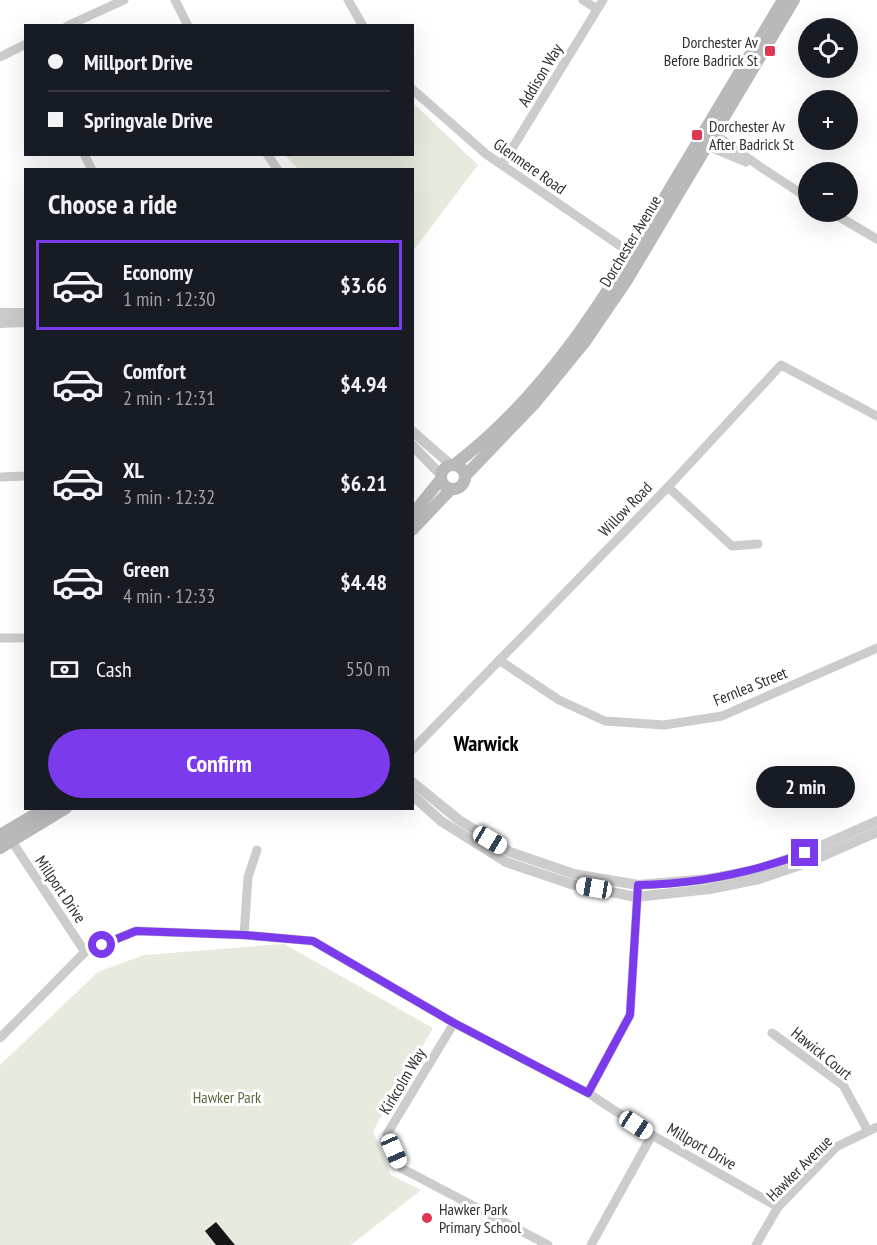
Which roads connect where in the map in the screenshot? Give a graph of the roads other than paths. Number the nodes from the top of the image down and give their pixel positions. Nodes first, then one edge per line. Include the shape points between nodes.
1 (123, 0) edge
2 (175, 0) edge
3 (348, 0) edge
4 (583, 0) edge
5 (603, 0) edge
6 (783, 0) edge
7 (794, 0) edge
8 (597, 9) junction
9 (71, 24) edge
10 (187, 24) edge
11 (362, 24) edge
12 (24, 45) edge
13 (0, 57) edge
14 (414, 90) edge
15 (710, 131) junction
16 (703, 144) junction
17 (502, 165) junction
18 (762, 168) junction
19 (798, 191) edge
20 (848, 222) edge
21 (877, 239) edge
22 (635, 256) junction
23 (0, 313) edge
24 (24, 313) edge
25 (24, 322) edge
26 (0, 323) edge
27 (877, 416) edge
28 (414, 432) edge
29 (414, 448) edge
30 (453, 465) junction
31 (24, 476) edge
32 (465, 476) junction
33 (0, 477) edge
34 (441, 477) junction
35 (668, 487) junction
36 (451, 489) junction
37 (414, 512) edge
38 (414, 528) edge
39 (758, 544) dead end
40 (0, 638) edge
41 (24, 638) edge
42 (877, 648) edge
43 (499, 660) junction
44 (414, 748) edge
45 (414, 784) edge
46 (414, 797) edge
47 (43, 810) edge
48 (62, 810) edge
49 (877, 821) edge
50 (877, 832) edge
51 (6, 836) edge
52 (0, 848) edge
53 (257, 850) dead end
54 (638, 885) junction
55 (636, 897) junction
56 (244, 935) junction
57 (85, 952) junction
58 (454, 1023) junction
59 (772, 1033) dead end
60 (0, 1038) edge
61 (588, 1093) junction
62 (873, 1129) edge
63 (652, 1135) junction
64 (778, 1207) junction
65 (548, 1245) edge
66 (591, 1245) edge
67 (756, 1245) edge

1 - 9 street
2 - 10 street
3 - 11 street
4 - 8 street
5 - 8 street, Addison Way
6 - 15 main road, Dorchester Avenue
7 - 15 main road, Dorchester Avenue
8 - 17 street, Addison Way
12 - 13 street
14 - 17 street, Glenmere Road
15 - 16 main road, Dorchester Avenue
15 - 18 street
16 - 18 street
16 - 22 main road, Dorchester Avenue
17 - 22 street, Glenmere Road
18 - 19 street
20 - 21 street
22 - 30 main road, Dorchester Avenue via 554,365 513,411
22 - 32 main road, Dorchester Avenue via 584,343 535,403
23 - 24 street
25 - 26 street
27 - 35 street, Willow Road via 781,365
28 - 30 street
29 - 34 street
30 - 32 main road via 463,470
30 - 34 main road, Dorchester Avenue via 443,470
31 - 33 street
32 - 36 main road, Dorchester Avenue via 459,487
34 - 36 main road via 444,486
34 - 37 main road, Dorchester Avenue
35 - 39 street via 732,546
35 - 43 street, Willow Road
36 - 38 main road, Dorchester Avenue
40 - 41 street
42 - 43 street, Fernlea Street via 722,716 664,725 605,721 559,700
43 - 44 street, Willow Road
45 - 54 street via 459,820 510,852 574,874
46 - 55 street via 441,821 506,862 571,884
47 - 51 main road
48 - 51 main road
49 - 54 street via 756,870
50 - 55 street via 759,879
51 - 52 main road
51 - 57 street, Millport Drive
53 - 56 street via 248,877
54 - 55 street
55 - 61 street via 630,1015
56 - 57 street, Millport Drive via 136,931
56 - 58 street, Millport Drive via 313,941
57 - 60 street
58 - 61 street, Millport Drive
58 - 65 street, Kirkcolm Way via 387,1134 401,1168
59 - 62 street, Hawick Court via 843,1084
61 - 63 street, Millport Drive
62 - 64 street, Hawker Avenue via 836,1147
63 - 64 street, Millport Drive
63 - 66 street
64 - 67 street, Hawker Avenue

